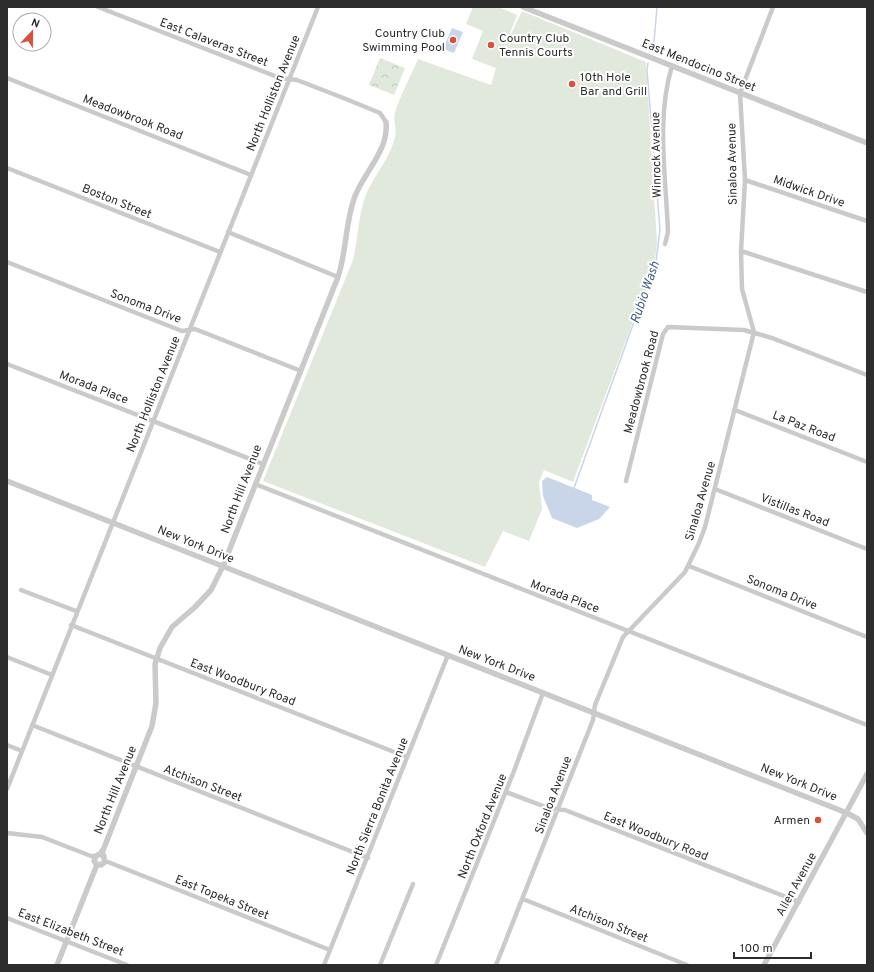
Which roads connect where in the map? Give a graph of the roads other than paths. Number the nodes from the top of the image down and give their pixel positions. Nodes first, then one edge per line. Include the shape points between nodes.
1 (98, 7) edge
2 (318, 7) edge
3 (524, 7) edge
4 (773, 7) edge
5 (672, 66) junction
6 (7, 78) edge
7 (289, 80) junction
8 (740, 93) junction
9 (386, 122) joint
10 (867, 143) edge
11 (7, 168) edge
12 (251, 175) junction
13 (745, 180) junction
14 (867, 221) edge
15 (228, 232) junction
16 (665, 244) dead end
17 (741, 251) junction
18 (220, 252) junction
19 (7, 262) edge
20 (338, 277) junction
21 (867, 292) edge
22 (189, 330) junction
23 (754, 332) junction
24 (7, 364) edge
25 (300, 371) junction
26 (867, 375) edge
27 (735, 410) junction
28 (153, 421) junction
29 (867, 462) edge
30 (263, 464) junction
31 (7, 481) edge
32 (626, 481) dead end
33 (255, 484) junction
34 (715, 489) junction
35 (112, 522) junction
36 (867, 549) edge
37 (223, 566) junction
38 (689, 566) junction
39 (21, 590) dead end
40 (76, 611) junction
41 (71, 625) junction
42 (630, 632) junction
43 (867, 637) edge
44 (448, 655) junction
45 (7, 657) edge
46 (156, 659) junction
47 (52, 675) junction
48 (543, 693) junction
49 (595, 713) junction
50 (32, 725) junction
51 (867, 725) edge
52 (7, 745) edge
53 (22, 751) junction
54 (407, 757) junction
55 (136, 767) junction
56 (867, 774) edge
57 (7, 788) edge
58 (506, 792) junction
59 (558, 810) junction
60 (847, 813) junction
61 (866, 829) edge
62 (7, 833) edge
63 (368, 858) junction
64 (100, 859) junction
65 (413, 884) dead end
66 (523, 899) junction
67 (798, 902) junction
68 (7, 918) edge
69 (67, 941) junction
70 (330, 950) junction
71 (57, 965) edge
72 (127, 965) edge
73 (324, 965) edge
74 (380, 965) edge
75 (436, 965) edge
76 (496, 965) edge
77 (688, 965) edge
78 (764, 965) edge

1 - 7 street, East Calaveras Street
2 - 7 street, North Holliston Avenue
3 - 5 street, East Mendocino Street
4 - 8 street
5 - 8 street, East Mendocino Street
5 - 16 street, Winrock Avenue via 666,87 663,130 668,232
6 - 12 street, Meadowbrook Road
7 - 9 street, East Calaveras Street via 297,80 380,113
7 - 12 street, North Holliston Avenue
8 - 10 street, East Mendocino Street
8 - 13 street, Sinaloa Avenue
9 - 20 street, North Hill Avenue via 386,136 382,148 360,185 352,205 345,252
11 - 18 street, Boston Street
12 - 15 street, North Holliston Avenue
13 - 14 street, Midwick Drive
13 - 17 street, Sinaloa Avenue
15 - 18 street, North Holliston Avenue
15 - 20 street
17 - 21 street
17 - 23 street, Sinaloa Avenue via 742,289
18 - 22 street, North Holliston Avenue
19 - 22 street, Sonoma Drive via 182,331
20 - 25 street, North Hill Avenue
22 - 25 street, Sonoma Drive via 195,329
22 - 28 street, North Holliston Avenue
23 - 26 street, Meadowbrook Road
23 - 27 street, Sinaloa Avenue
23 - 32 street, Meadowbrook Road via 668,327 665,330
24 - 28 street, Morada Place
25 - 30 street, North Hill Avenue
27 - 29 street, La Paz Road
27 - 34 street, Sinaloa Avenue
28 - 30 street, Morada Place
28 - 35 street, North Holliston Avenue
30 - 33 street, North Hill Avenue
31 - 35 street, New York Drive
33 - 37 street, North Hill Avenue
33 - 42 street, Morada Place
34 - 36 street, Vistillas Road
34 - 38 street, Sinaloa Avenue via 699,543
35 - 37 street, New York Drive
35 - 40 street, North Holliston Avenue
37 - 44 street, New York Drive
37 - 46 street, North Hill Avenue via 211,590 164,638
38 - 42 street, Sinaloa Avenue
38 - 43 street, Sonoma Drive
39 - 40 street
40 - 41 street, North Holliston Avenue
41 - 46 street, East Woodbury Road
41 - 47 street, North Holliston Avenue
42 - 49 street, Sinaloa Avenue via 623,637 595,705
42 - 51 street, Morada Place
44 - 48 street, New York Drive
44 - 54 street, North Sierra Bonita Avenue
45 - 47 street
46 - 54 street, East Woodbury Road
46 - 55 street, North Hill Avenue via 155,714
47 - 50 street, North Holliston Avenue
48 - 49 street, New York Drive
48 - 58 street, North Oxford Avenue
49 - 59 street, Sinaloa Avenue
49 - 60 street, New York Drive
50 - 53 street, North Holliston Avenue
50 - 55 street, Atchison Street
52 - 53 street
53 - 57 street, North Holliston Avenue
54 - 63 street, North Sierra Bonita Avenue
55 - 63 street, Atchison Street
55 - 64 street, North Hill Avenue
56 - 60 street, Allen Avenue
58 - 59 street, East Woodbury Road
58 - 75 street, North Oxford Avenue
59 - 66 street, Sinaloa Avenue
59 - 67 street, East Woodbury Road via 565,810
60 - 61 street, New York Drive via 858,819
60 - 67 street, Allen Avenue
62 - 64 street, East Topeka Street via 42,837
63 - 70 street, North Sierra Bonita Avenue
64 - 69 street, North Hill Avenue
64 - 70 street, East Topeka Street
65 - 74 street
66 - 76 street, Sinaloa Avenue
66 - 77 street, Atchison Street
67 - 78 street, Allen Avenue
68 - 69 street, East Elizabeth Street
69 - 71 street, North Hill Avenue
69 - 72 street, East Elizabeth Street
70 - 73 street, North Sierra Bonita Avenue

